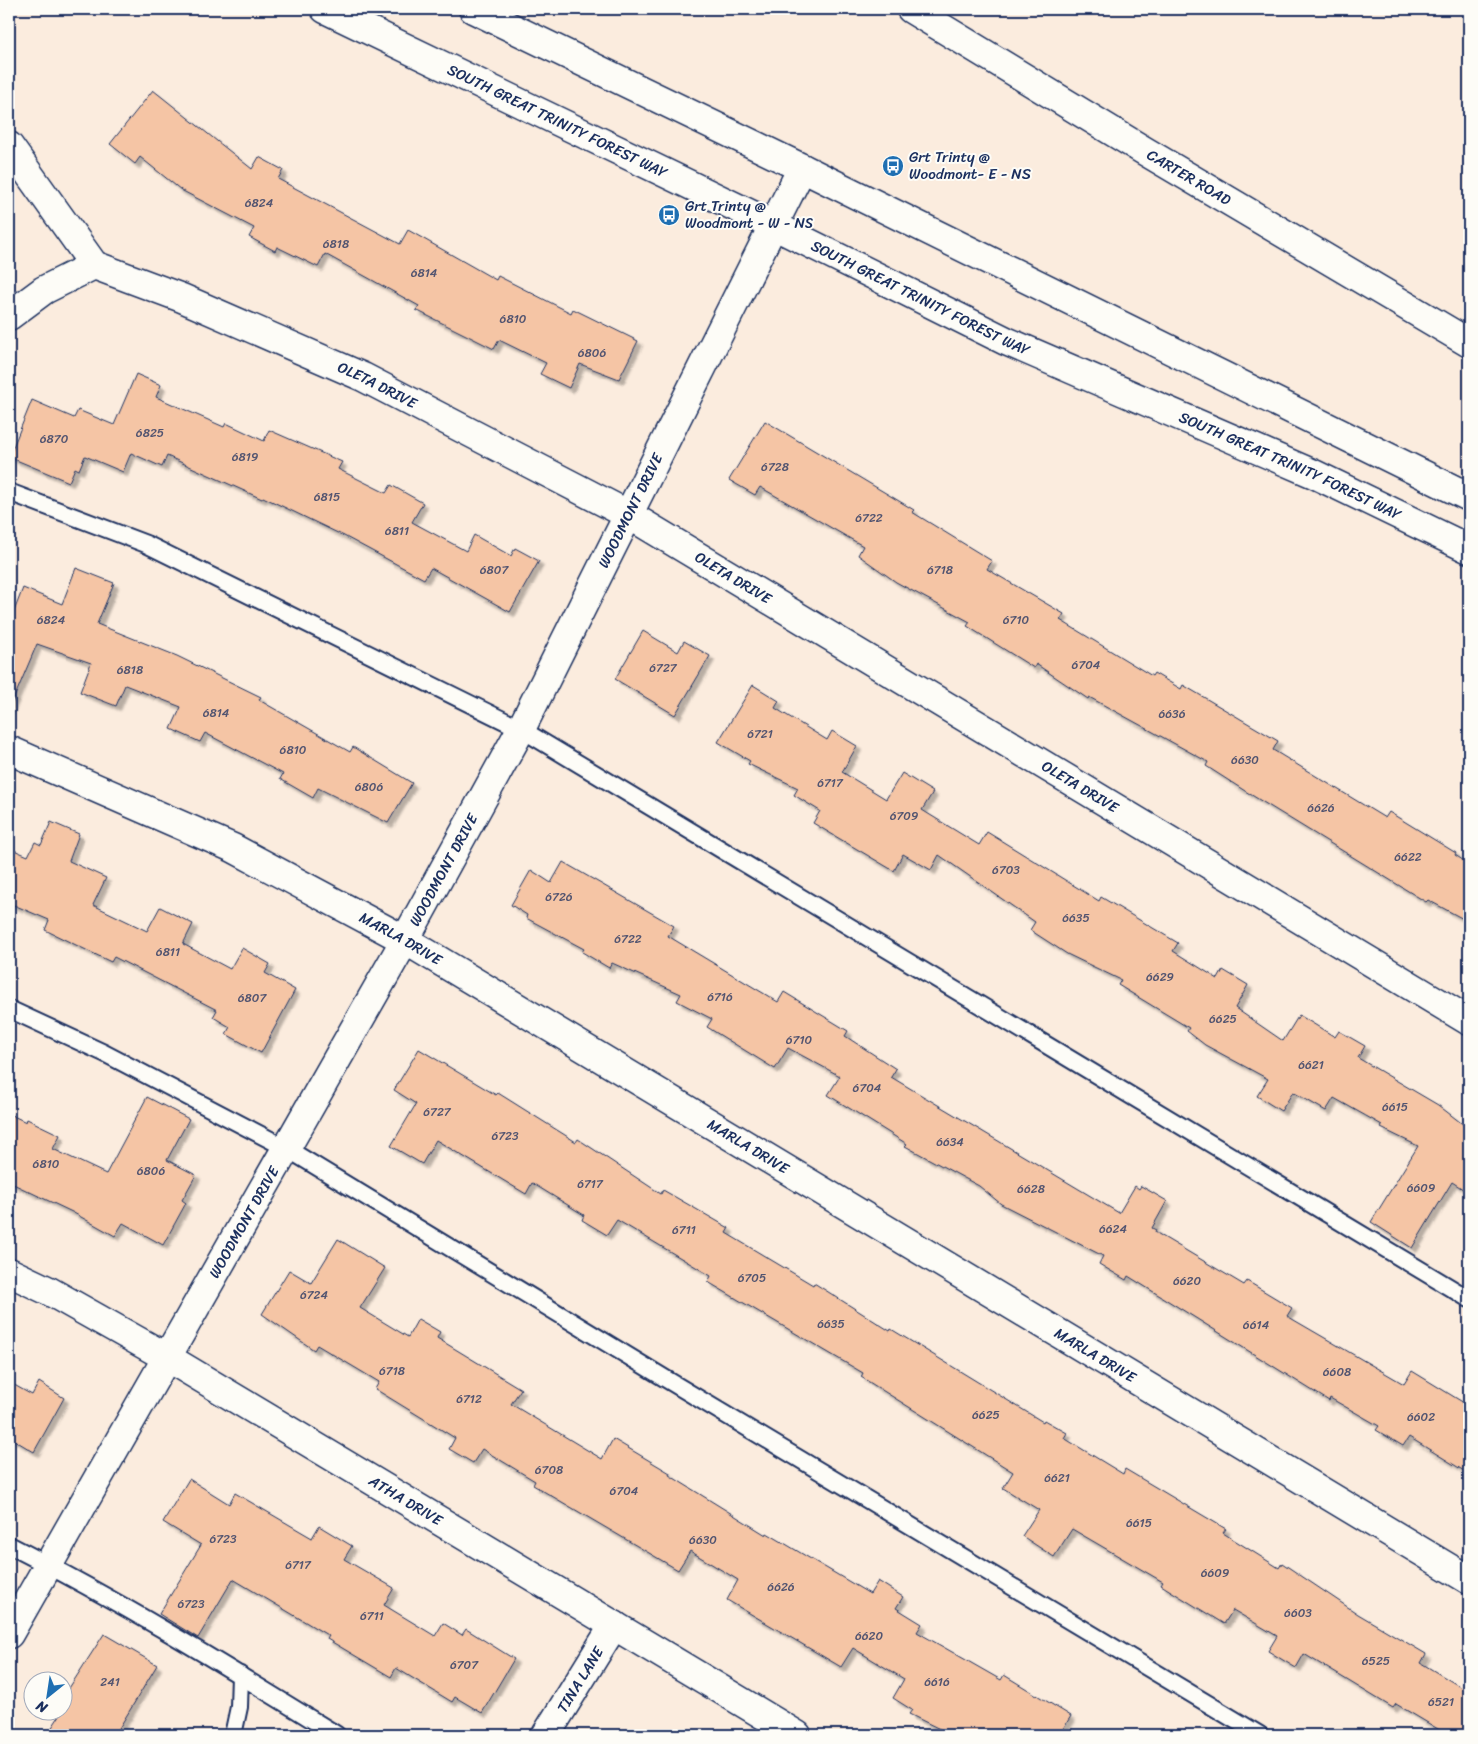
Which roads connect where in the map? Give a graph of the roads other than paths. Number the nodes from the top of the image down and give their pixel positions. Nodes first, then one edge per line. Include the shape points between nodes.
1 (325, 9) edge
2 (473, 9) edge
3 (911, 9) edge
4 (9, 146) edge
5 (802, 168) junction
6 (773, 226) junction
7 (94, 264) junction
8 (9, 316) edge
9 (1469, 343) edge
10 (9, 492) edge
11 (1469, 497) edge
12 (630, 515) junction
13 (1469, 549) edge
14 (521, 729) junction
15 (9, 750) edge
16 (405, 940) junction
17 (9, 1008) edge
18 (1469, 1021) edge
19 (286, 1148) junction
20 (9, 1272) edge
21 (1469, 1299) edge
22 (168, 1358) junction
23 (9, 1545) edge
24 (48, 1565) junction
25 (1469, 1580) edge
26 (614, 1625) junction
27 (9, 1634) edge
28 (240, 1675) junction
29 (233, 1735) edge
30 (338, 1735) edge
31 (546, 1735) edge
32 (797, 1735) edge
33 (1260, 1735) edge

1 - 6 street, SOUTH GREAT TRINITY FOREST WAY
2 - 5 street
3 - 9 street, CARTER ROAD
4 - 7 street
5 - 6 street, WOODMONT DRIVE
5 - 11 street
6 - 12 street, WOODMONT DRIVE
6 - 13 street, SOUTH GREAT TRINITY FOREST WAY via 1006,342 1314,474
7 - 8 street via 44,290
7 - 12 street, OLETA DRIVE via 182,298 363,377
10 - 14 lane via 146,544
12 - 14 street, WOODMONT DRIVE
12 - 18 street, OLETA DRIVE
14 - 16 street, WOODMONT DRIVE
14 - 21 lane
15 - 16 street, MARLA DRIVE via 233,848
16 - 19 street, WOODMONT DRIVE
16 - 25 street, MARLA DRIVE
17 - 19 lane via 104,1052
19 - 22 street, WOODMONT DRIVE
19 - 33 lane
20 - 22 street, ATHA DRIVE
22 - 24 street, WOODMONT DRIVE
22 - 26 street, ATHA DRIVE
23 - 24 lane
24 - 27 street, WOODMONT DRIVE
24 - 28 lane
26 - 31 street, TINA LANE
26 - 32 street, ATHA DRIVE
28 - 29 lane via 239,1707
28 - 30 lane

